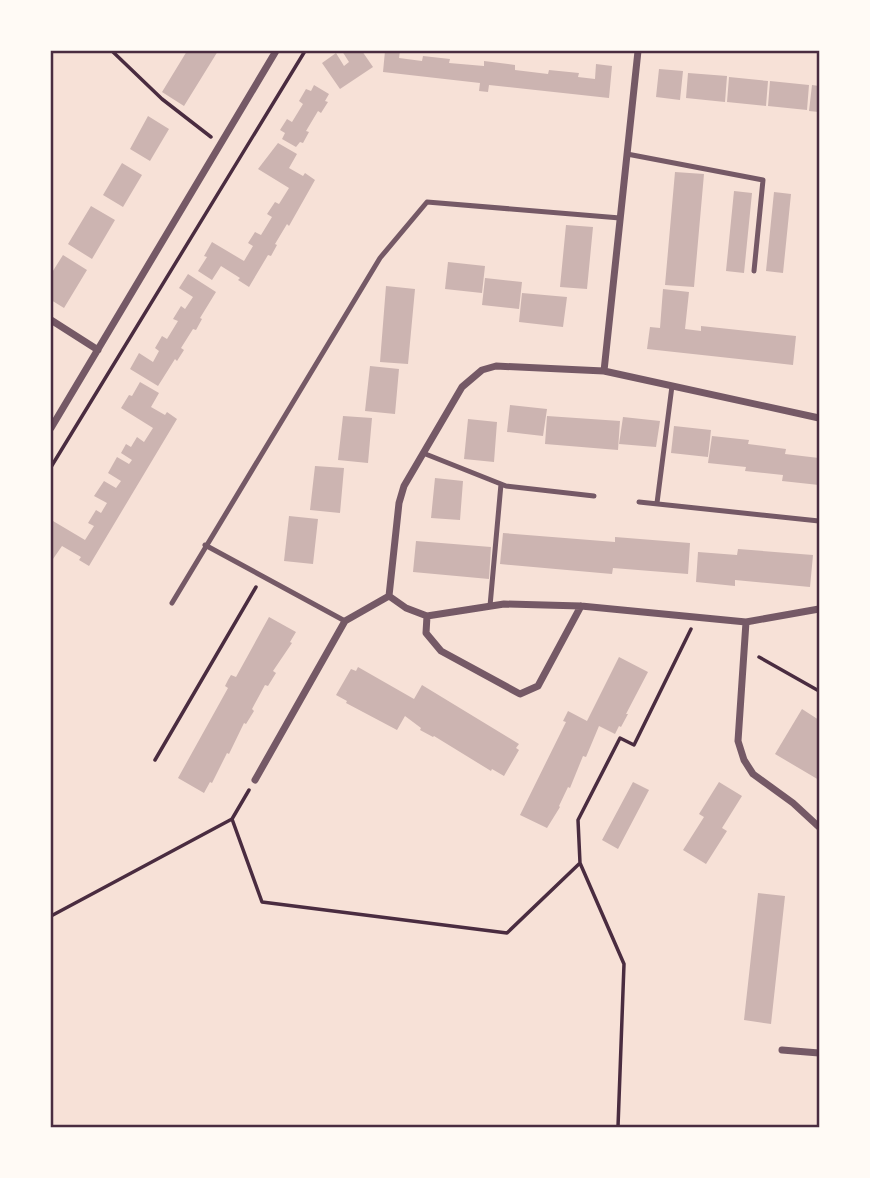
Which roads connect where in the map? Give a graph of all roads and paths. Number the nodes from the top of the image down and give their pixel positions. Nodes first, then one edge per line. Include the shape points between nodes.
1 (112, 51) edge
2 (276, 51) edge
3 (305, 51) edge
4 (638, 51) edge
5 (220, 144) junction
6 (627, 154) junction
7 (620, 218) junction
8 (754, 271) dead end
9 (51, 320) edge
10 (98, 350) junction
11 (604, 371) junction
12 (672, 386) junction
13 (819, 418) edge
14 (51, 428) edge
15 (423, 453) junction
16 (51, 467) edge
17 (501, 484) junction
18 (594, 496) dead end
19 (639, 502) dead end
20 (657, 503) junction
21 (819, 521) edge
22 (205, 545) junction
23 (262, 576) junction
24 (389, 596) junction
25 (172, 603) dead end
26 (490, 606) junction
27 (581, 606) junction
28 (819, 609) edge
29 (427, 616) junction
30 (345, 621) junction
31 (746, 622) junction
32 (689, 633) dead end
33 (744, 649) junction
34 (819, 691) edge
35 (155, 760) dead end
36 (255, 780) joint
37 (232, 819) junction
38 (819, 827) edge
39 (580, 863) junction
40 (51, 916) edge
41 (782, 1050) dead end
42 (819, 1053) edge
43 (618, 1127) edge

1 - 5 path via 162,99
2 - 5 street
3 - 16 path
4 - 6 street
5 - 10 street
6 - 7 street
6 - 8 lane via 763,180
7 - 11 street
7 - 22 lane via 427,202 380,258
9 - 10 street
10 - 14 street
11 - 12 street
11 - 15 street via 496,366 482,370 462,387
12 - 13 street
12 - 20 lane
15 - 17 lane
15 - 24 street via 399,503
17 - 18 lane
17 - 26 lane
19 - 20 lane
20 - 21 lane
22 - 23 lane
22 - 25 lane
23 - 30 lane
23 - 35 path
24 - 29 street
24 - 30 street
26 - 27 street
26 - 29 street
27 - 29 street via 538,686 520,694 441,651 426,633
27 - 31 street
28 - 31 street
30 - 36 street
31 - 33 street
32 - 39 path via 634,745 620,738 578,820
33 - 34 path
33 - 38 street via 738,741 744,760 753,774
36 - 37 path
37 - 39 path via 262,902 508,933
37 - 40 path
39 - 43 path via 624,964
41 - 42 street

